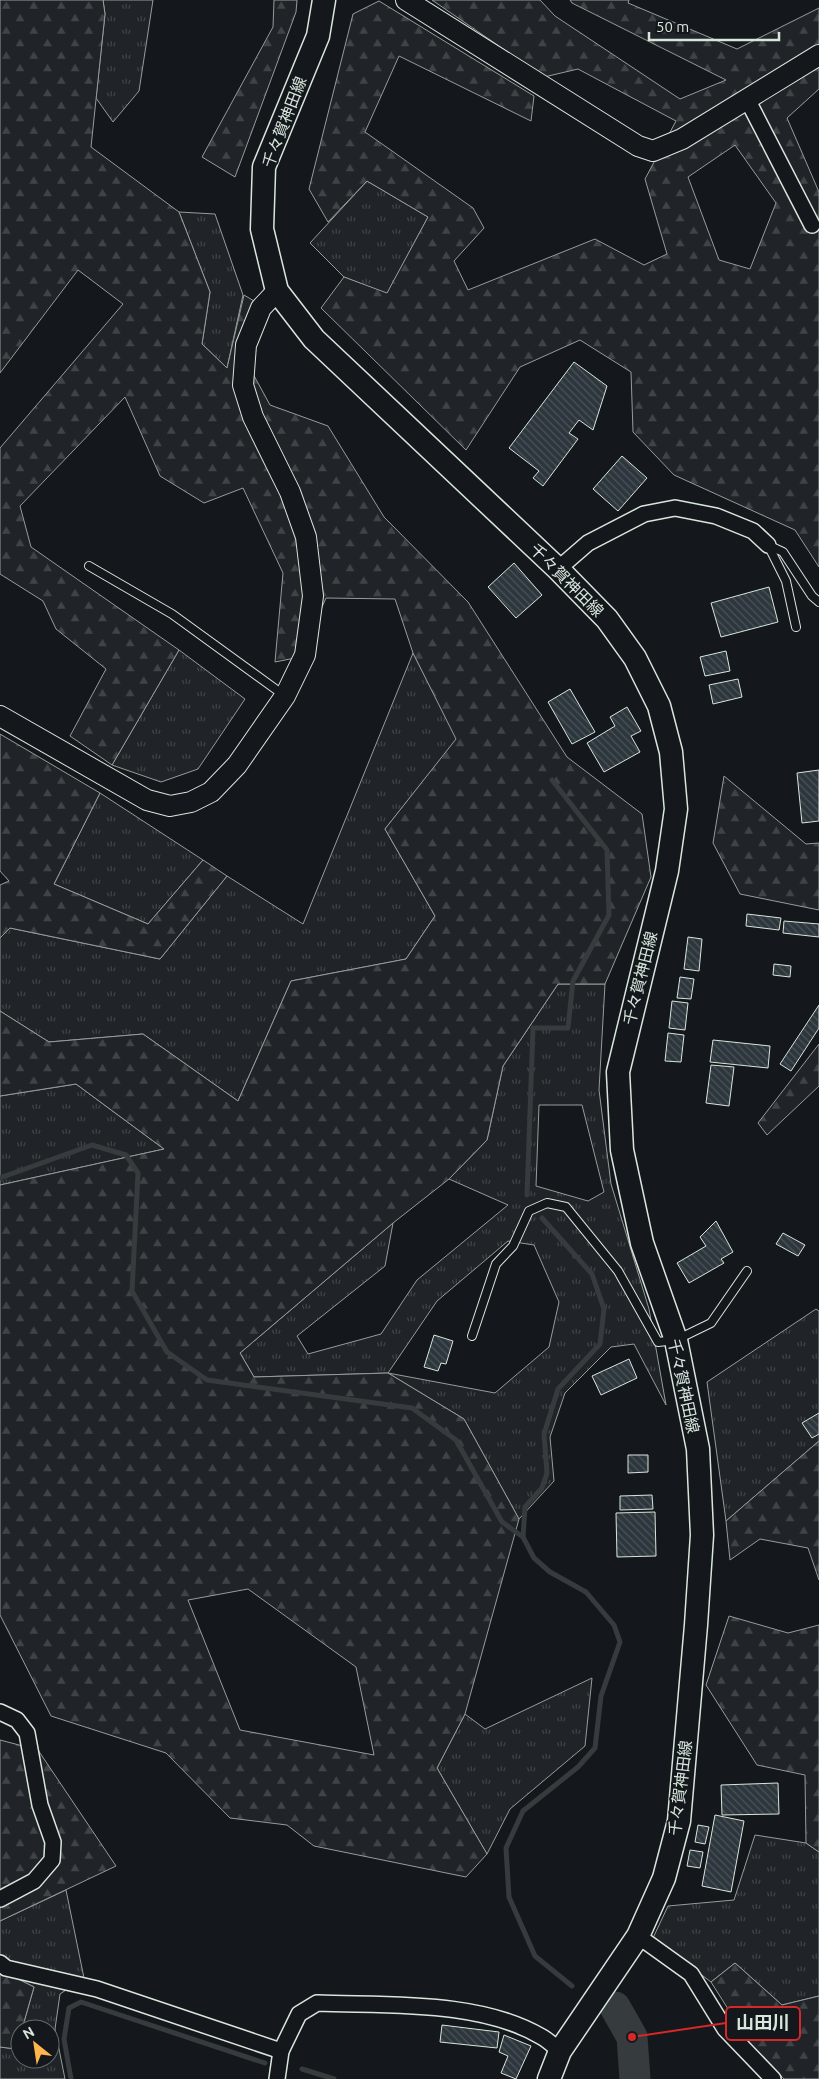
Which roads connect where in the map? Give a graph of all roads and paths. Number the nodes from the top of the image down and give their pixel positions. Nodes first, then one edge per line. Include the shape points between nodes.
1 (324, 0) edge
2 (406, 0) edge
3 (819, 56) edge
4 (747, 99) junction
5 (812, 225) dead end
6 (277, 292) junction
7 (768, 545) junction
8 (89, 566) dead end
9 (558, 569) junction
10 (819, 602) edge
11 (796, 627) dead end
12 (285, 696) junction
13 (0, 716) edge
14 (748, 1271) dead end
15 (472, 1336) dead end
16 (676, 1340) junction
17 (0, 1712) edge
18 (0, 1899) edge
19 (638, 1936) junction
20 (0, 1963) edge
21 (281, 2051) junction
22 (560, 2051) junction
23 (277, 2079) edge
24 (548, 2079) edge
25 (773, 2079) edge

1 - 6 main road, 千々賀神田線 via 318,36 264,167 262,228
2 - 4 street via 630,141 653,151 682,139
3 - 4 street
4 - 5 street
6 - 9 main road, 千々賀神田線 via 314,339
6 - 12 street via 261,308 246,345 243,385 253,417 290,492 306,537 313,596 305,654
7 - 9 street via 753,531 716,516 675,508 644,514 588,543
7 - 10 lane via 783,552
7 - 11 lane via 786,580
8 - 12 lane via 172,614
9 - 16 main road, 千々賀神田線 via 607,619 635,658 659,706 671,752 676,809 667,871 618,1072 622,1150 642,1243
12 - 13 street via 237,764 212,792 191,802 170,806 147,800
14 - 16 lane via 711,1323
15 - 16 lane via 496,1264 513,1246 529,1211 547,1203 566,1207 618,1271 658,1342
16 - 19 main road, 千々賀神田線 via 698,1450 702,1535 679,1821 664,1878
17 - 18 street via 17,1720 27,1732 40,1806 53,1842 52,1860 34,1881
19 - 22 main road, 千々賀神田線
19 - 25 street via 691,1974 725,2030
20 - 21 street via 6,1968 97,1989
21 - 22 street via 299,2014 317,2003 449,2008 501,2019 543,2037
21 - 23 street
22 - 24 main road, 千々賀神田線

